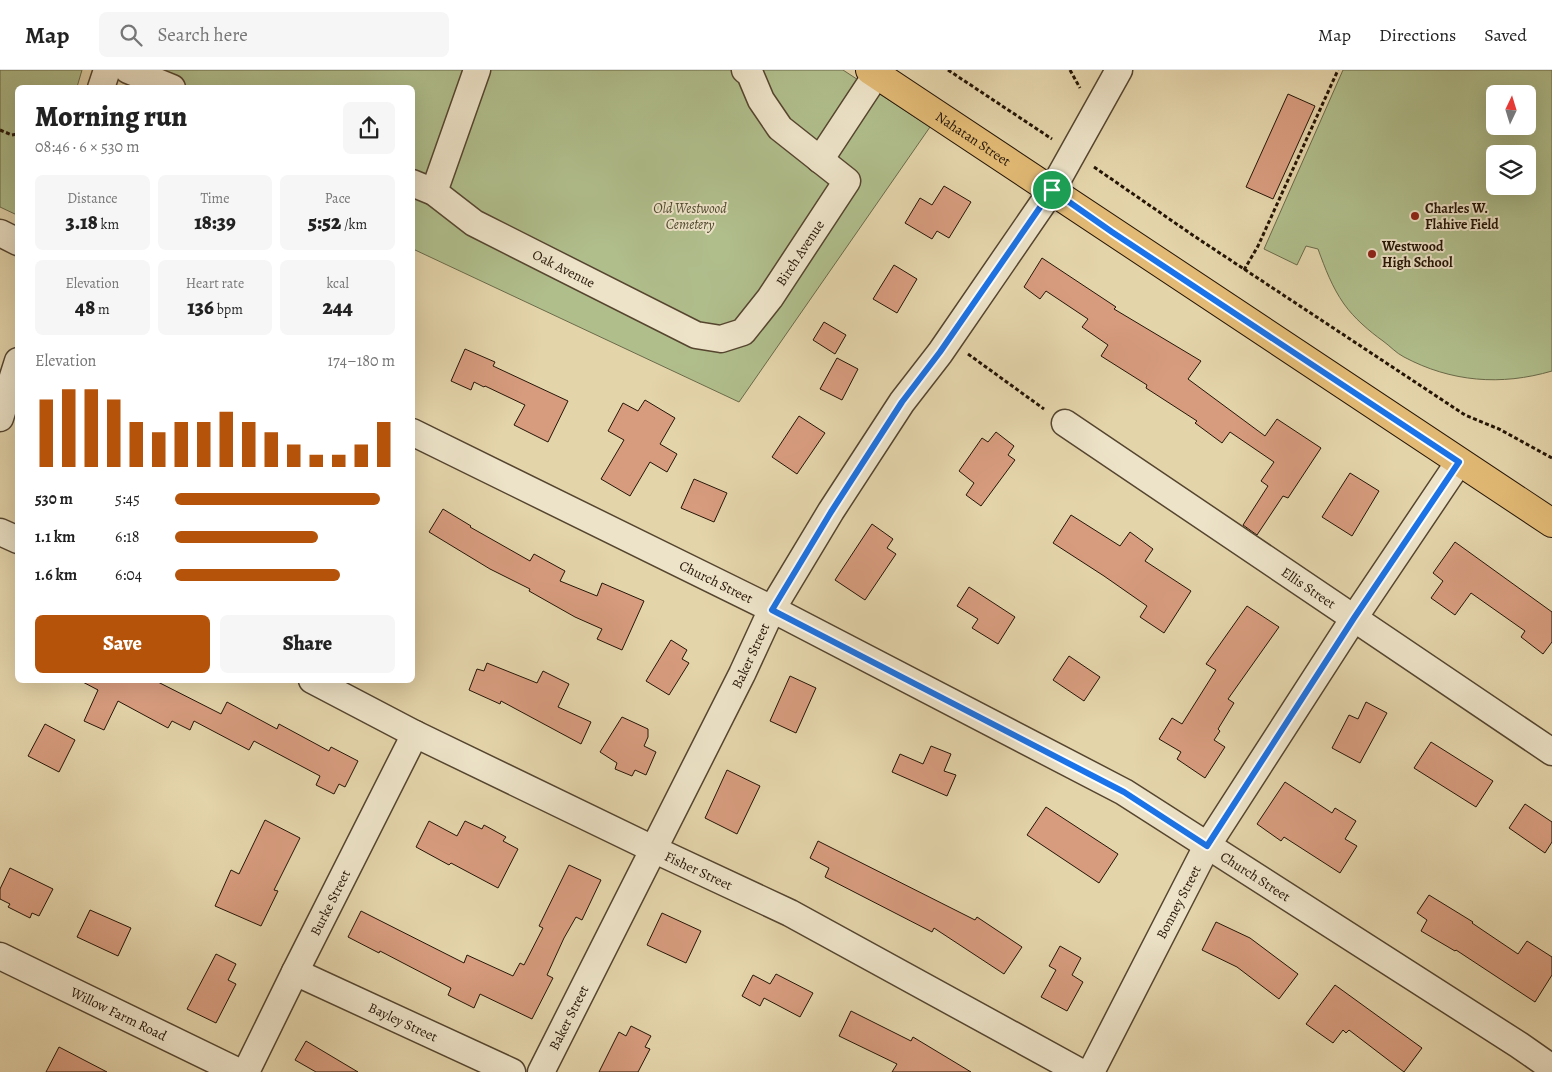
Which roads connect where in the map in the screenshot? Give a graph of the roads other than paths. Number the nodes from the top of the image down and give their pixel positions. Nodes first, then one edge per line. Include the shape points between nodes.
1 (107, 70) edge
2 (128, 70) edge
3 (477, 70) edge
4 (745, 70) edge
5 (1119, 70) edge
6 (873, 72) edge
7 (103, 85) edge
8 (165, 85) edge
9 (820, 160) junction
10 (423, 188) edge
11 (1052, 190) junction
12 (0, 234) edge
13 (15, 241) edge
14 (721, 339) joint
15 (15, 370) edge
16 (0, 418) edge
17 (1065, 423) road end
18 (415, 433) edge
19 (1459, 462) junction
20 (1551, 521) edge
21 (0, 532) edge
22 (15, 539) edge
23 (772, 610) junction
24 (1354, 618) junction
25 (318, 683) edge
26 (415, 734) junction
27 (1552, 752) edge
28 (1207, 846) junction
29 (653, 849) junction
30 (0, 956) edge
31 (295, 972) junction
32 (1552, 1068) edge
33 (239, 1072) edge
34 (246, 1072) edge
35 (512, 1072) edge
36 (541, 1072) edge
37 (1080, 1072) edge
38 (1091, 1072) edge

1 - 7 street
2 - 8 street
3 - 10 street
4 - 9 street via 780,128
5 - 11 street, Baker Street
6 - 9 street
6 - 11 main road, Nahatan Street
9 - 14 street, Birch Avenue via 848,181 770,298 743,332
10 - 14 street, Oak Avenue via 474,223 528,251 696,335
11 - 19 main road, Nahatan Street
11 - 23 street, Baker Street via 887,426
12 - 13 street
15 - 16 street
17 - 24 street, Ellis Street
18 - 23 street, Church Street
19 - 20 main road, Nahatan Street
19 - 24 street, Bonney Street
21 - 22 street
23 - 28 street, Church Street via 1124,792
23 - 29 street, Baker Street
24 - 27 street, Ellis Street
24 - 28 street, Bonney Street
25 - 26 street, Fisher Street
26 - 29 street, Fisher Street
26 - 31 street, Burke Street
28 - 32 street, Church Street
28 - 38 street, Bonney Street
29 - 36 street, Baker Street
29 - 37 street, Fisher Street via 790,913
30 - 33 street, Willow Farm Road
31 - 34 street, Burke Street
31 - 35 street, Bayley Street

